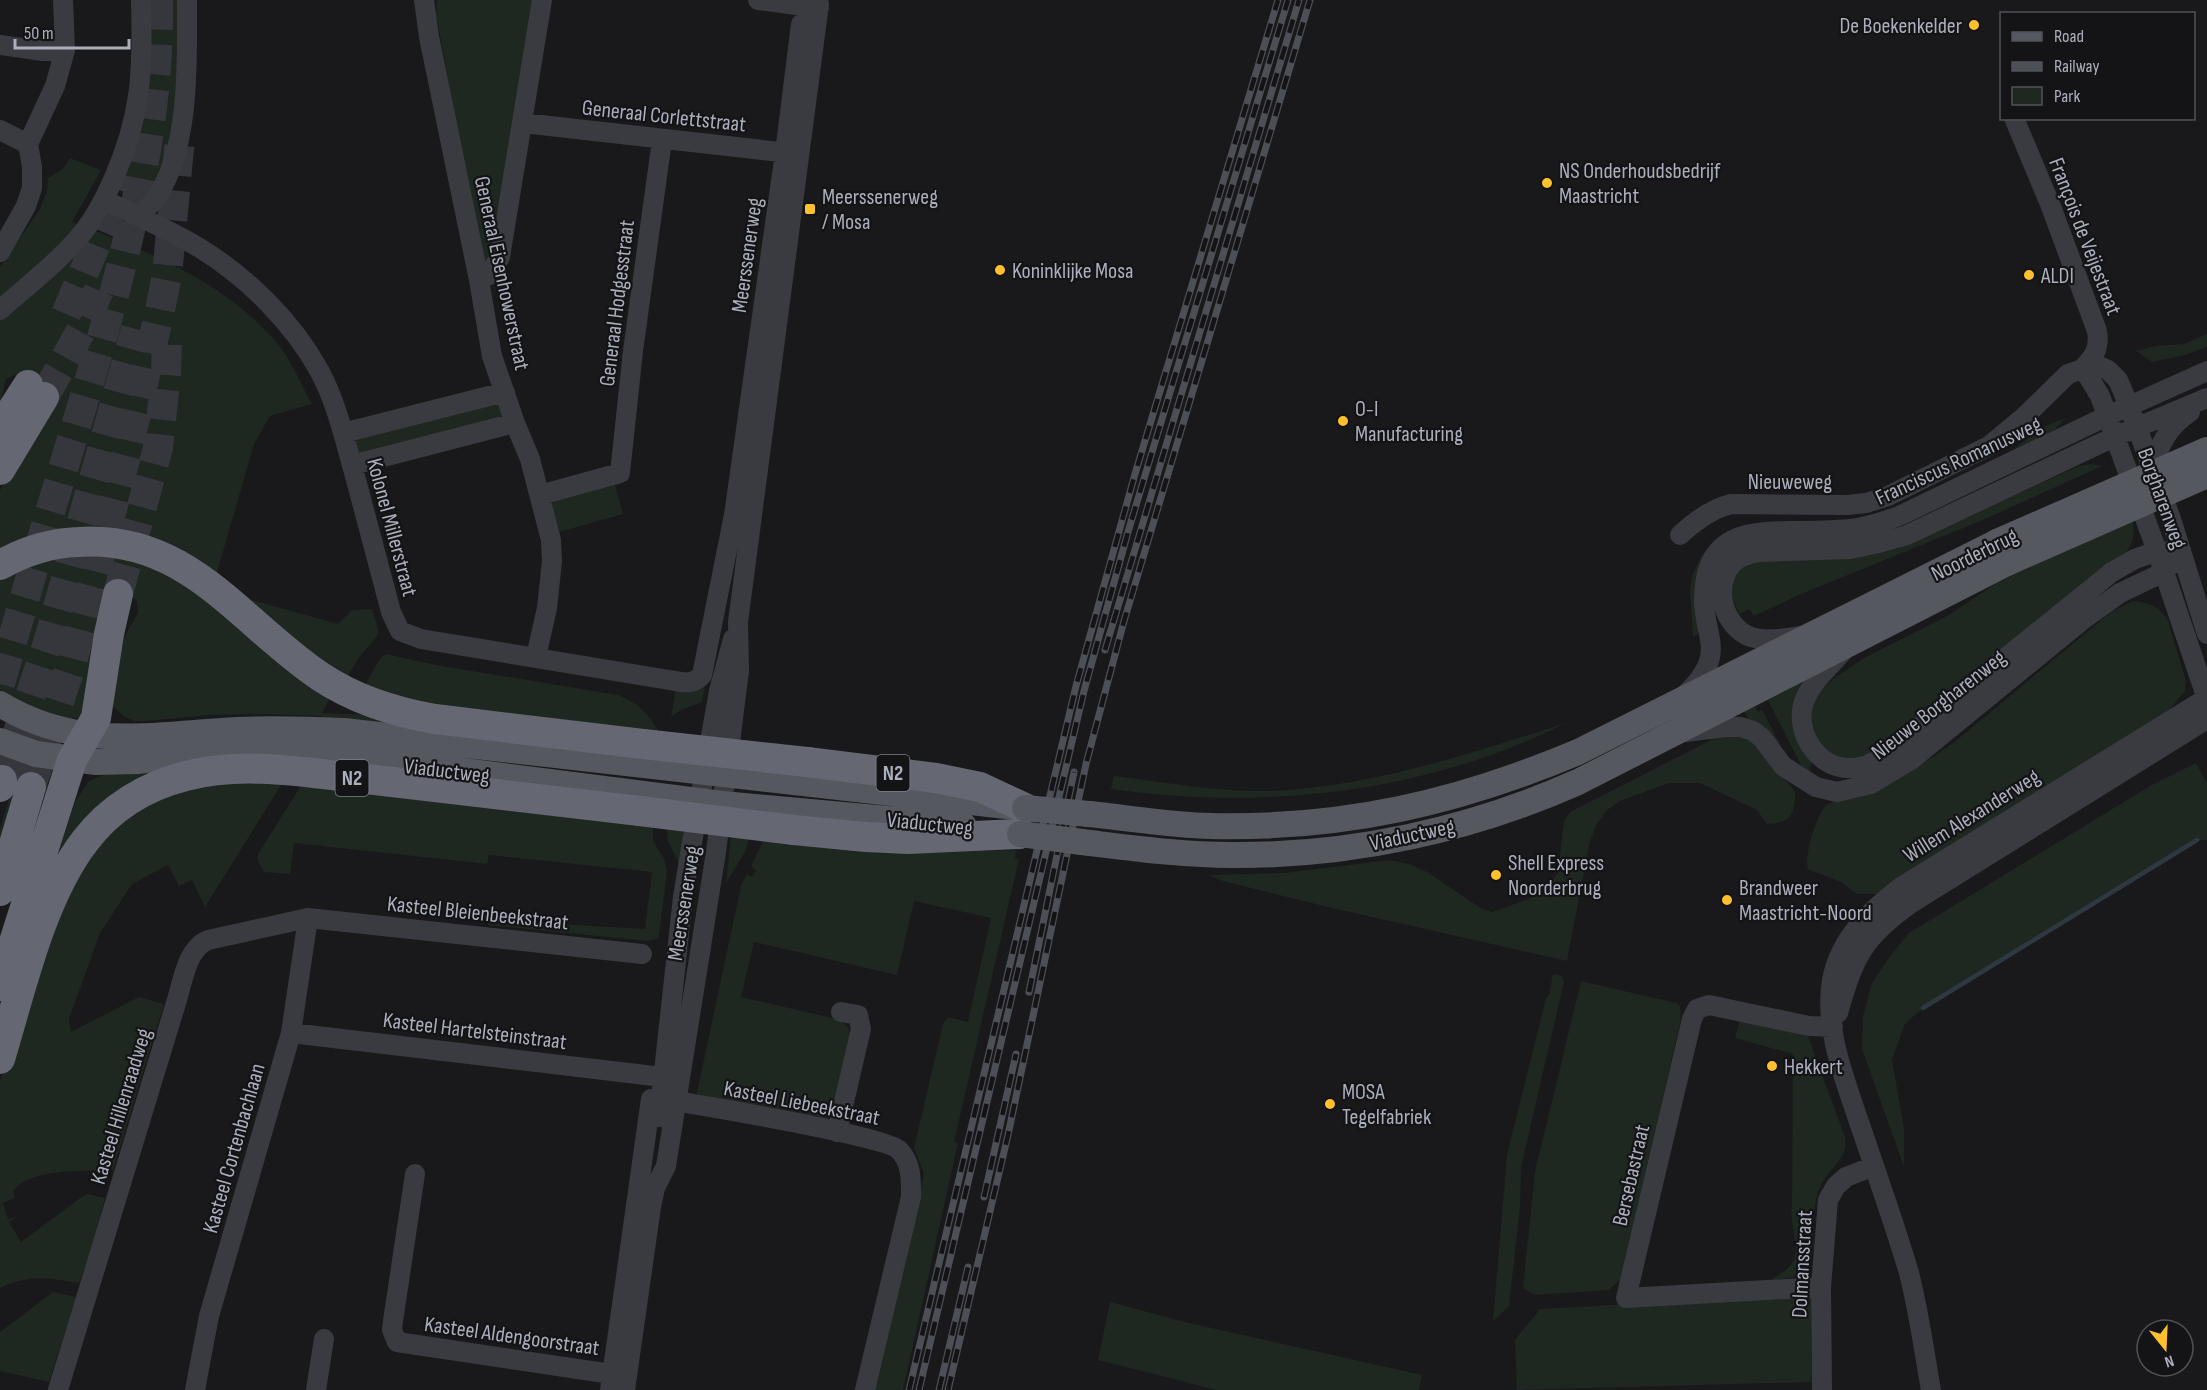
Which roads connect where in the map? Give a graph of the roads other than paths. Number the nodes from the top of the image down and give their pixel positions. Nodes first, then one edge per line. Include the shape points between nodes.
1 (63, 0) edge
2 (141, 0) edge
3 (187, 0) edge
4 (424, 0) edge
5 (542, 0) edge
6 (759, 0) edge
7 (820, 4) edge
8 (0, 45) edge
9 (65, 50) junction
10 (2015, 120) edge
11 (523, 123) junction
12 (0, 130) edge
13 (662, 140) junction
14 (28, 144) junction
15 (793, 154) junction
16 (104, 200) junction
17 (137, 216) junction
18 (0, 252) edge
19 (479, 280) junction
20 (0, 310) edge
21 (2083, 368) junction
22 (2207, 371) edge
23 (504, 392) junction
24 (2207, 399) edge
25 (2129, 406) junction
26 (2107, 416) junction
27 (515, 423) junction
28 (2137, 428) junction
29 (0, 429) edge
30 (343, 433) junction
31 (2115, 437) junction
32 (2207, 450) edge
33 (352, 465) junction
34 (2153, 468) junction
35 (0, 470) edge
36 (2207, 476) edge
37 (540, 495) junction
38 (743, 516) junction
39 (1680, 535) dead end
40 (2157, 550) junction
41 (2181, 552) junction
42 (2002, 553) junction
43 (0, 565) edge
44 (2164, 572) junction
45 (118, 594) tunnel mouth
46 (2207, 634) edge
47 (1810, 636) junction
48 (1849, 645) junction
49 (536, 657) junction
50 (1746, 667) joint
51 (702, 675) joint
52 (1759, 691) joint
53 (2207, 698) edge
54 (1678, 701) junction
55 (0, 704) edge
56 (2207, 719) edge
57 (1677, 733) junction
58 (87, 735) junction
59 (0, 741) edge
60 (72, 760) junction
61 (716, 772) junction
62 (32, 787) tunnel mouth
63 (711, 802) junction
64 (1023, 821) junction
65 (0, 891) edge
66 (308, 918) junction
67 (642, 954) dead end
68 (0, 986) edge
69 (674, 992) junction
70 (841, 1011) dead end
71 (1833, 1027) junction
72 (291, 1033) junction
73 (0, 1059) edge
74 (654, 1076) junction
75 (668, 1100) junction
76 (837, 1132) junction
77 (1874, 1166) junction
78 (415, 1174) dead end
79 (1821, 1287) junction
80 (324, 1339) dead end
81 (619, 1382) edge
82 (58, 1390) edge
83 (195, 1390) edge
84 (316, 1390) edge
85 (865, 1390) edge
86 (1822, 1390) edge
87 (1931, 1390) edge

1 - 9 street
2 - 16 street via 136,115 126,151
3 - 17 street via 187,68 175,154 158,195
4 - 19 street, Generaal Eisenhowerstraat
5 - 11 street
6 - 7 street
7 - 15 street, Meerssenerweg
8 - 9 street
9 - 14 street via 55,86
10 - 21 street, François de Veijestraat via 2097,331 2096,353
11 - 13 street, Generaal Corlettstraat
11 - 19 street via 501,257 489,274
12 - 14 street
13 - 15 street, Generaal Corlettstraat
13 - 37 street, Generaal Hodgesstraat via 620,473
14 - 18 street via 32,188
15 - 38 street, Meerssenerweg
16 - 17 street, Kolonel Millerstraat
16 - 20 street via 69,248
17 - 30 street, Kolonel Millerstraat via 198,247 269,305 292,330 320,372
19 - 23 street, Generaal Eisenhowerstraat via 492,356
21 - 25 street via 2101,367 2114,374
21 - 26 street
21 - 39 street, Nieuweweg via 2068,374 1989,446 1888,496 1847,505 1731,504 1721,506
22 - 25 street, Franciscus Romanusweg
23 - 27 street, Generaal Eisenhowerstraat
23 - 30 street
24 - 28 street, Franciscus Romanusweg
24 - 34 street via 2174,425 2158,449
25 - 26 street, Franciscus Romanusweg
25 - 28 street
26 - 31 street, Borgharenweg
26 - 54 street, Franciscus Romanusweg via 1874,525 1753,533 1724,544 1711,562 1704,588 1711,645 1709,663 1696,685
27 - 33 street
27 - 37 street, Generaal Eisenhowerstraat
28 - 31 street, Franciscus Romanusweg
28 - 34 street, Borgharenweg
29 - 35 highway via 36,391
30 - 33 street, Kolonel Millerstraat
31 - 40 street, Borgharenweg
31 - 47 street, Franciscus Romanusweg via 1907,535 1850,549 1758,552 1734,562 1725,577 1723,600 1734,627 1755,638
32 - 42 main road, Noorderbrug, bridge
33 - 49 street, Kolonel Millerstraat via 391,612 400,631 421,639
34 - 41 street, Borgharenweg
36 - 42 main road, Noorderbrug, bridge
37 - 49 street, Generaal Eisenhowerstraat via 552,561 548,608
38 - 51 street, Meerssenerweg
38 - 61 street, Meerssenerweg via 739,671
40 - 41 street
40 - 44 street, Borgharenweg
40 - 48 street, Nieuwe Borgharenweg via 2112,572 1884,756 1872,764 1851,769 1836,766 1817,754 1802,721 1806,696
41 - 44 street, Nieuwe Borgharenweg
41 - 46 street, Borgharenweg
42 - 47 main road, Noorderbrug
42 - 48 main road, Noorderbrug
43 - 64 highway, N2, bridge via 35,550 71,542 107,542 137,548 178,564 204,580 320,676 375,705 435,719 936,778 980,787
44 - 53 street, Borgharenweg
44 - 57 street, Nieuwe Borgharenweg via 2120,593 1911,760 1862,787 1837,792 1816,787 1783,766 1753,730 1726,727
45 - 58 highway via 97,715
47 - 50 main road, Noorderbrug
48 - 52 main road, Noorderbrug
49 - 51 street, Kolonel Millerstraat via 690,683
50 - 54 main road, Viaductweg
52 - 57 main road, Viaductweg
53 - 71 street, Willem Alexanderweg via 1880,903 1858,925 1836,965 1831,992
54 - 64 main road, Viaductweg, bridge via 1541,768 1451,798 1388,813 1305,824 1242,826 1089,813
55 - 58 main road, Viaductweg via 42,724
56 - 71 street, Willem Alexanderweg via 1894,916 1855,960
57 - 64 main road, Viaductweg, bridge via 1578,783 1489,816 1405,838 1322,851 1176,853 1082,842
58 - 60 highway
58 - 61 main road, Viaductweg via 120,738 238,730 344,730
59 - 60 main road, Viaductweg via 36,754
60 - 63 main road, Viaductweg via 114,763 228,751 304,752
60 - 68 highway
61 - 63 street, Meerssenerweg
61 - 64 main road, Viaductweg
62 - 65 highway
63 - 64 main road, Viaductweg via 956,825
63 - 69 street, Meerssenerweg via 683,897
63 - 75 street, Meerssenerweg via 710,900
64 - 73 highway, N2, bridge via 908,839 866,837 299,772 228,770 186,776 130,799 84,842 46,913
66 - 67 street, Kasteel Bleienbeekstraat
66 - 72 street, Kasteel Cortenbachlaan
66 - 82 street, Kasteel Hillenraadweg via 208,940 193,951
69 - 74 street, Meerssenerweg via 662,1001
69 - 75 street, Meerssenerweg
70 - 76 street via 858,1015 861,1029
71 - 77 street, Willem Alexanderweg via 1838,1058
71 - 79 street, Bersebastraat via 1809,1026 1709,1005 1697,1009 1626,1298
72 - 74 street, Kasteel Hartelsteinstraat
72 - 83 street, Kasteel Cortenbachlaan via 209,1316
74 - 81 street, Meerssenerweg
75 - 76 street, Kasteel Liebeekstraat
75 - 81 street, Meerssenerweg via 653,1166 655,1188
76 - 85 street, Kasteel Liebeekstraat via 887,1143 899,1149 910,1168 911,1197
77 - 79 street, Dolmansstraat via 1846,1176 1831,1192
77 - 87 street, Willem Alexanderweg via 1909,1274
78 - 81 street, Kasteel Aldengoorstraat via 393,1321 397,1342
79 - 86 street, Dolmansstraat
80 - 84 street

